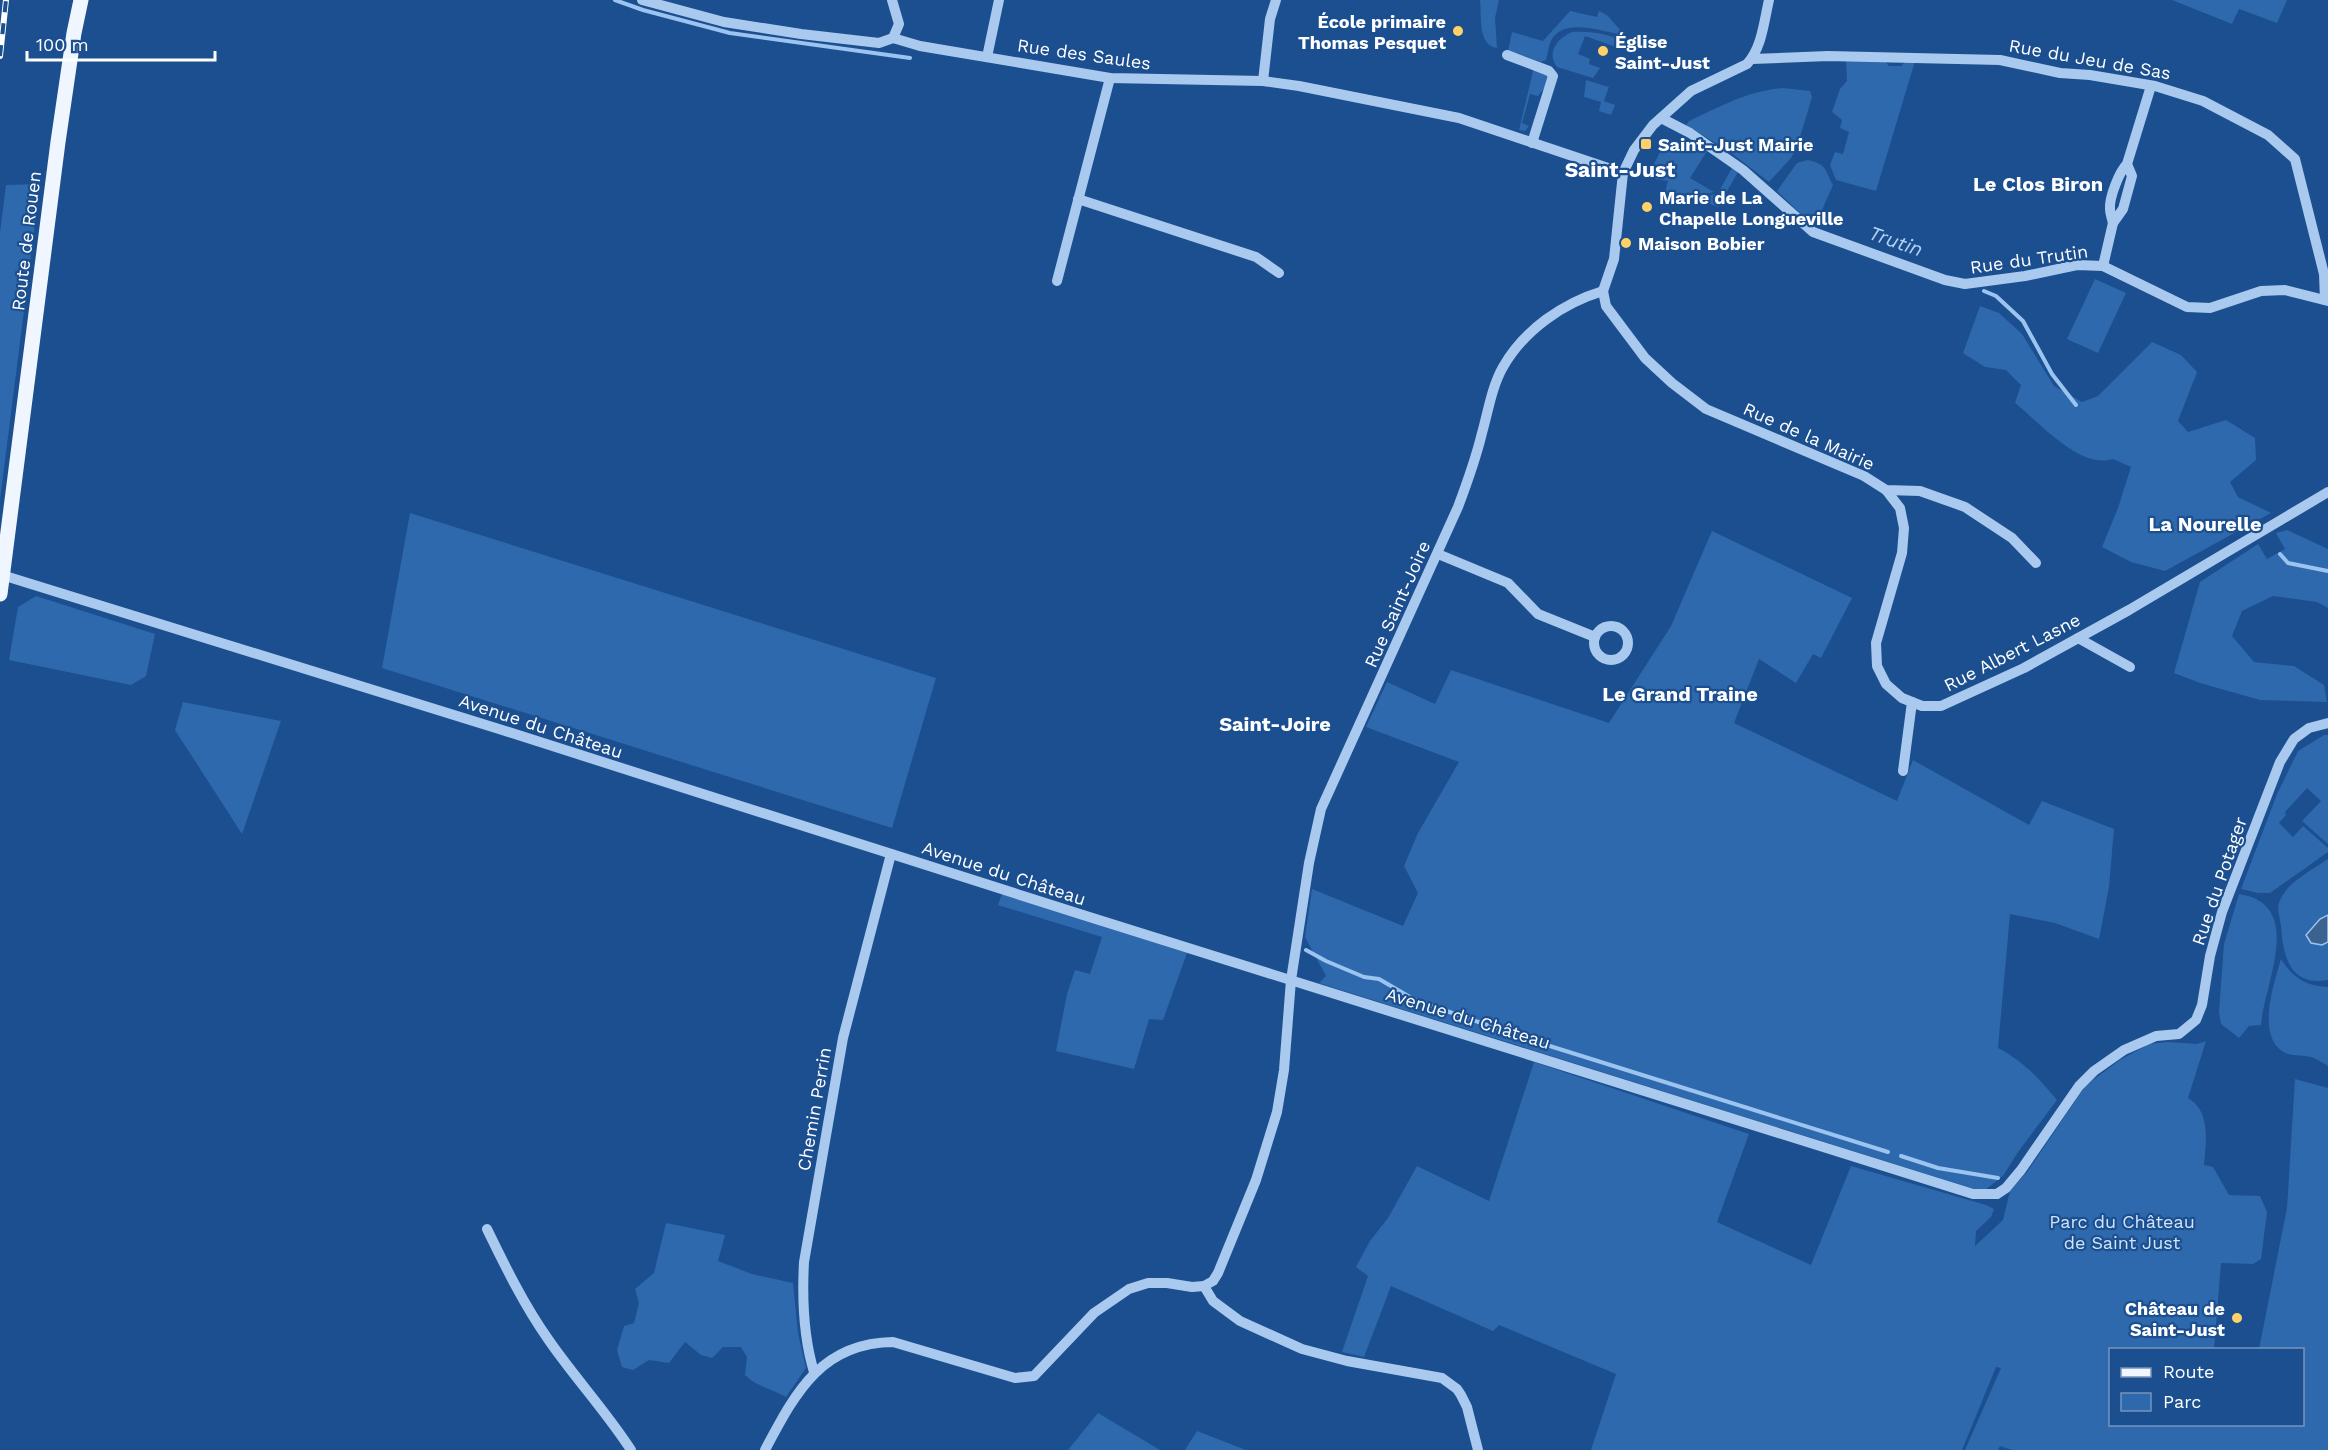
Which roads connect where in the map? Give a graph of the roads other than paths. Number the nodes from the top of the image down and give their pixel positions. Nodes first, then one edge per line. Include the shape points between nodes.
1 (81, 0) edge
2 (642, 0) edge
3 (892, 0) edge
4 (999, 0) edge
5 (1276, 0) edge
6 (1769, 0) edge
7 (893, 38) junction
8 (1507, 55) dead end
9 (987, 57) junction
10 (1752, 58) junction
11 (1110, 78) junction
12 (1263, 81) junction
13 (2151, 86) junction
14 (1661, 118) junction
15 (1532, 143) junction
16 (1623, 173) junction
17 (1078, 199) junction
18 (2103, 266) junction
19 (1279, 273) dead end
20 (1057, 281) dead end
21 (1603, 291) junction
22 (2327, 301) edge
23 (1886, 490) junction
24 (2328, 492) edge
25 (1438, 554) junction
26 (2036, 563) dead end
27 (2, 575) junction
28 (0, 594) edge
29 (1595, 638) dead end
30 (2078, 638) junction
31 (2130, 667) dead end
32 (1912, 702) junction
33 (2328, 723) edge
34 (1903, 771) dead end
35 (891, 854) junction
36 (1291, 980) junction
37 (1997, 1194) joint
38 (487, 1229) dead end
39 (1204, 1286) junction
40 (814, 1372) junction
41 (632, 1450) edge
42 (765, 1450) edge
43 (1478, 1450) edge

1 - 27 main road, Route de Rouen via 58,142
2 - 7 street, Rue des Saules via 724,22 801,34 879,43
3 - 7 street via 899,24
4 - 9 street
5 - 12 street
6 - 10 street
7 - 9 street, Rue des Saules
8 - 15 street via 1553,76
9 - 11 street, Rue des Saules
10 - 13 street, Rue du Jeu de Sas via 2000,60
10 - 14 street via 1698,86
11 - 12 street, Rue des Saules
11 - 17 street
12 - 15 street, Rue des Saules via 1460,118
13 - 18 street via 2109,207 2113,223
13 - 22 street, Rue du Jeu de Sas via 2203,101 2268,135 2295,159 2324,274
14 - 16 street via 1634,150
14 - 18 street, Rue du Trutin via 1690,132 1743,170 1813,232 1945,280 1965,284 2077,265
15 - 16 street, Rue des Saules
16 - 21 street via 1614,259
17 - 19 street via 1256,257
17 - 20 street
18 - 22 street, Rue du Trutin via 2187,307 2210,308 2261,291 2285,290
21 - 23 street, Rue de la Mairie via 1606,306 1645,358 1706,409 1864,476
21 - 25 street, Rue Saint-Joire via 1544,321 1523,339 1502,368 1475,460
23 - 26 street, Rue de la Mairie via 1920,491 1965,507 2012,538
23 - 32 street, Rue Albert Lasne via 1900,508 1904,528 1902,553 1876,643 1877,666 1886,684
24 - 30 street, Rue Albert Lasne
25 - 29 street via 1508,584 1538,615
25 - 36 street, Rue Saint-Joire via 1321,809
27 - 28 main road, Route de Rouen
27 - 35 street, Avenue du Château
30 - 31 street
30 - 32 street, Rue Albert Lasne via 1941,706
32 - 34 street
33 - 37 street, Rue du Potager via 2309,728 2294,739 2280,762 2222,912 2196,1020 2179,1034 2156,1036 2124,1050 2094,1071 2079,1086 2021,1170
35 - 36 street, Avenue du Château
35 - 40 street, Chemin Perrin via 843,1038 804,1262 802,1296 808,1354
36 - 37 street, Avenue du Château via 1973,1194
36 - 39 street, Rue Saint-Joire via 1277,1112 1256,1180 1218,1273
38 - 41 street via 548,1339
39 - 40 street via 1157,1283 1129,1289 1094,1313 1034,1376 1015,1378 893,1342 861,1346
39 - 43 street via 1213,1301 1240,1321 1302,1349 1442,1378 1457,1389 1467,1407
40 - 42 street via 790,1404

